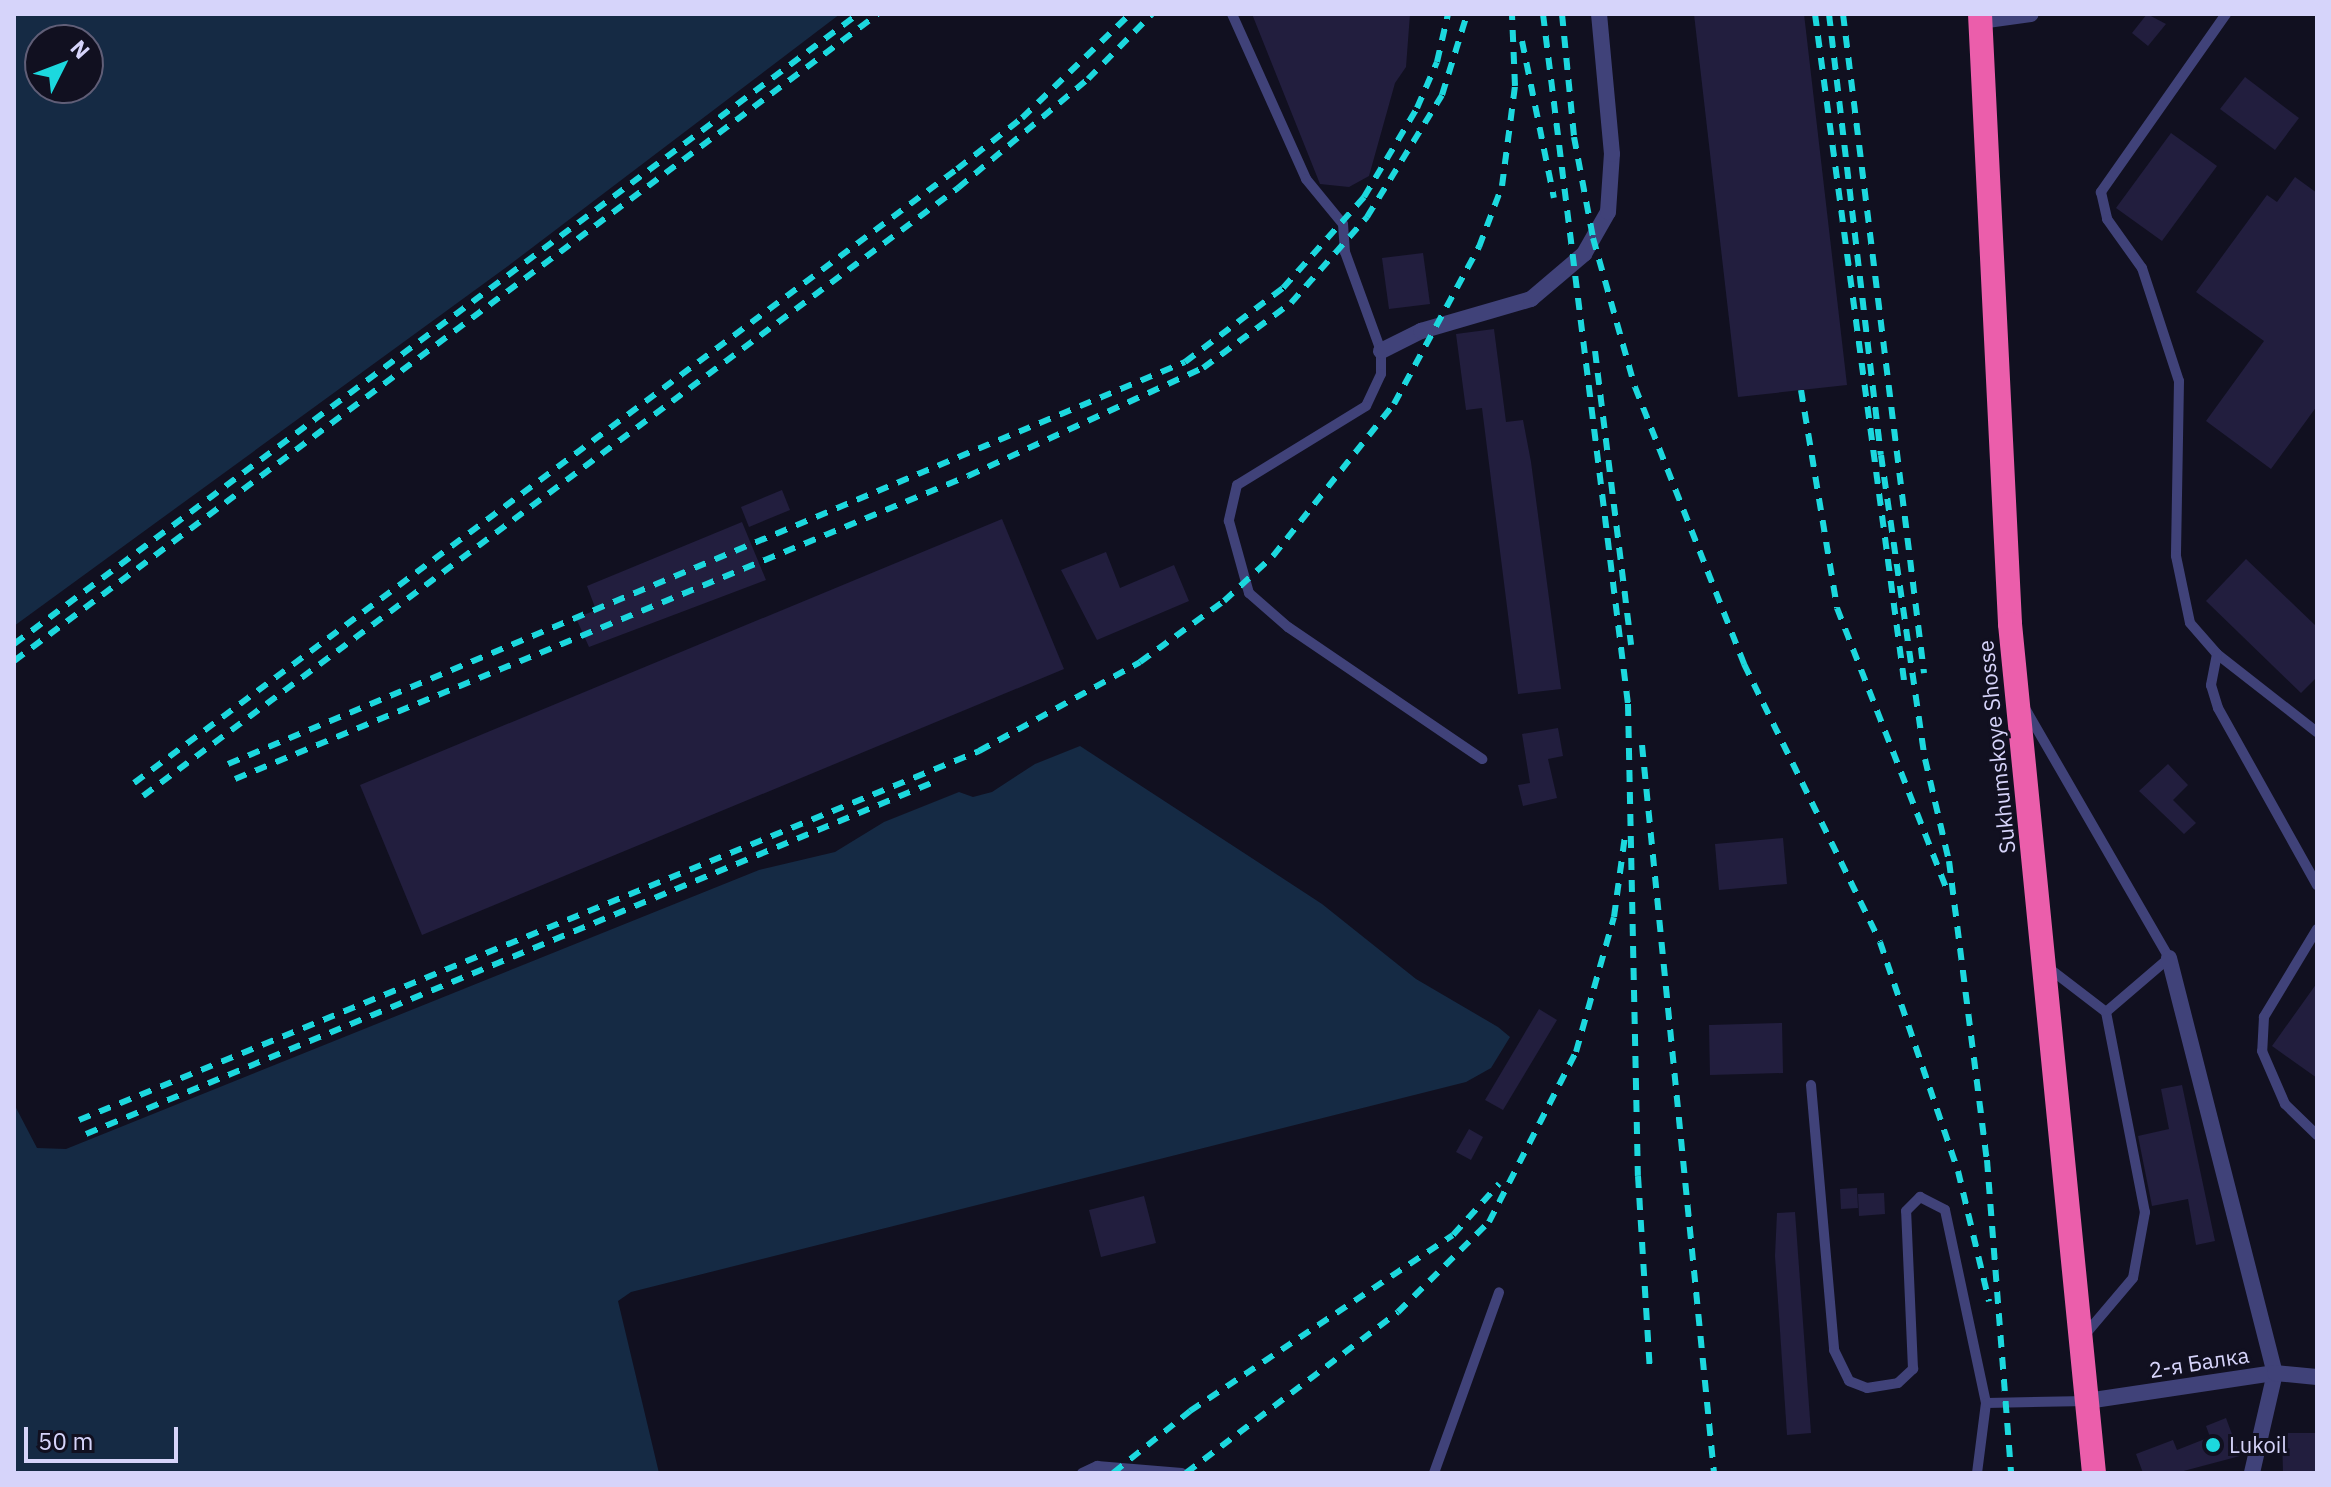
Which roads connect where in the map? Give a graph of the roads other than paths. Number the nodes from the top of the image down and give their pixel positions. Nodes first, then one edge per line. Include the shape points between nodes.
1 (1232, 14) edge
2 (1599, 14) edge
3 (2031, 14) edge
4 (2226, 14) edge
5 (1980, 18) edge
6 (1381, 351) junction
7 (2217, 654) junction
8 (2017, 696) junction
9 (2317, 732) edge
10 (1482, 759) dead end
11 (2317, 885) edge
12 (2317, 929) edge
13 (2169, 958) junction
14 (2044, 965) junction
15 (2106, 1012) junction
16 (1811, 1085) dead end
17 (2317, 1135) edge
18 (1499, 1292) dead end
19 (2081, 1339) junction
20 (2275, 1373) junction
21 (2317, 1377) edge
22 (2087, 1401) junction
23 (1986, 1403) junction
24 (1082, 1473) edge
25 (1182, 1473) edge
26 (1434, 1473) edge
27 (1977, 1473) edge
28 (2094, 1473) edge
29 (2252, 1473) edge

1 - 6 lane via 1306,179 1343,224 1345,252
2 - 6 street via 1610,183 1608,212 1584,254 1531,299 1421,331
3 - 5 street
4 - 7 lane via 2101,192 2107,219 2142,268 2179,381 2176,556 2190,623
5 - 8 highway, Sukhumskoye Shosse
6 - 10 lane via 1381,374 1366,406 1237,485 1229,521 1249,593 1288,627
7 - 9 lane
7 - 11 lane via 2211,685 2218,708
8 - 13 lane
8 - 14 highway, Sukhumskoye Shosse
12 - 17 lane via 2264,1017 2262,1051 2285,1104
13 - 15 lane
13 - 20 street
14 - 15 lane
14 - 19 highway, Sukhumskoye Shosse
15 - 19 lane via 2145,1212 2133,1278
16 - 23 lane via 1834,1350 1849,1381 1867,1388 1898,1383 1913,1369 1906,1211 1920,1197 1945,1210
18 - 26 lane
19 - 22 highway, Sukhumskoye Shosse
20 - 21 street, 2-я Балка
20 - 22 street, 2-я Балка
20 - 29 street
22 - 23 lane
22 - 28 highway, Sukhumskoye Shosse
23 - 27 lane
24 - 25 lane via 1097,1466

